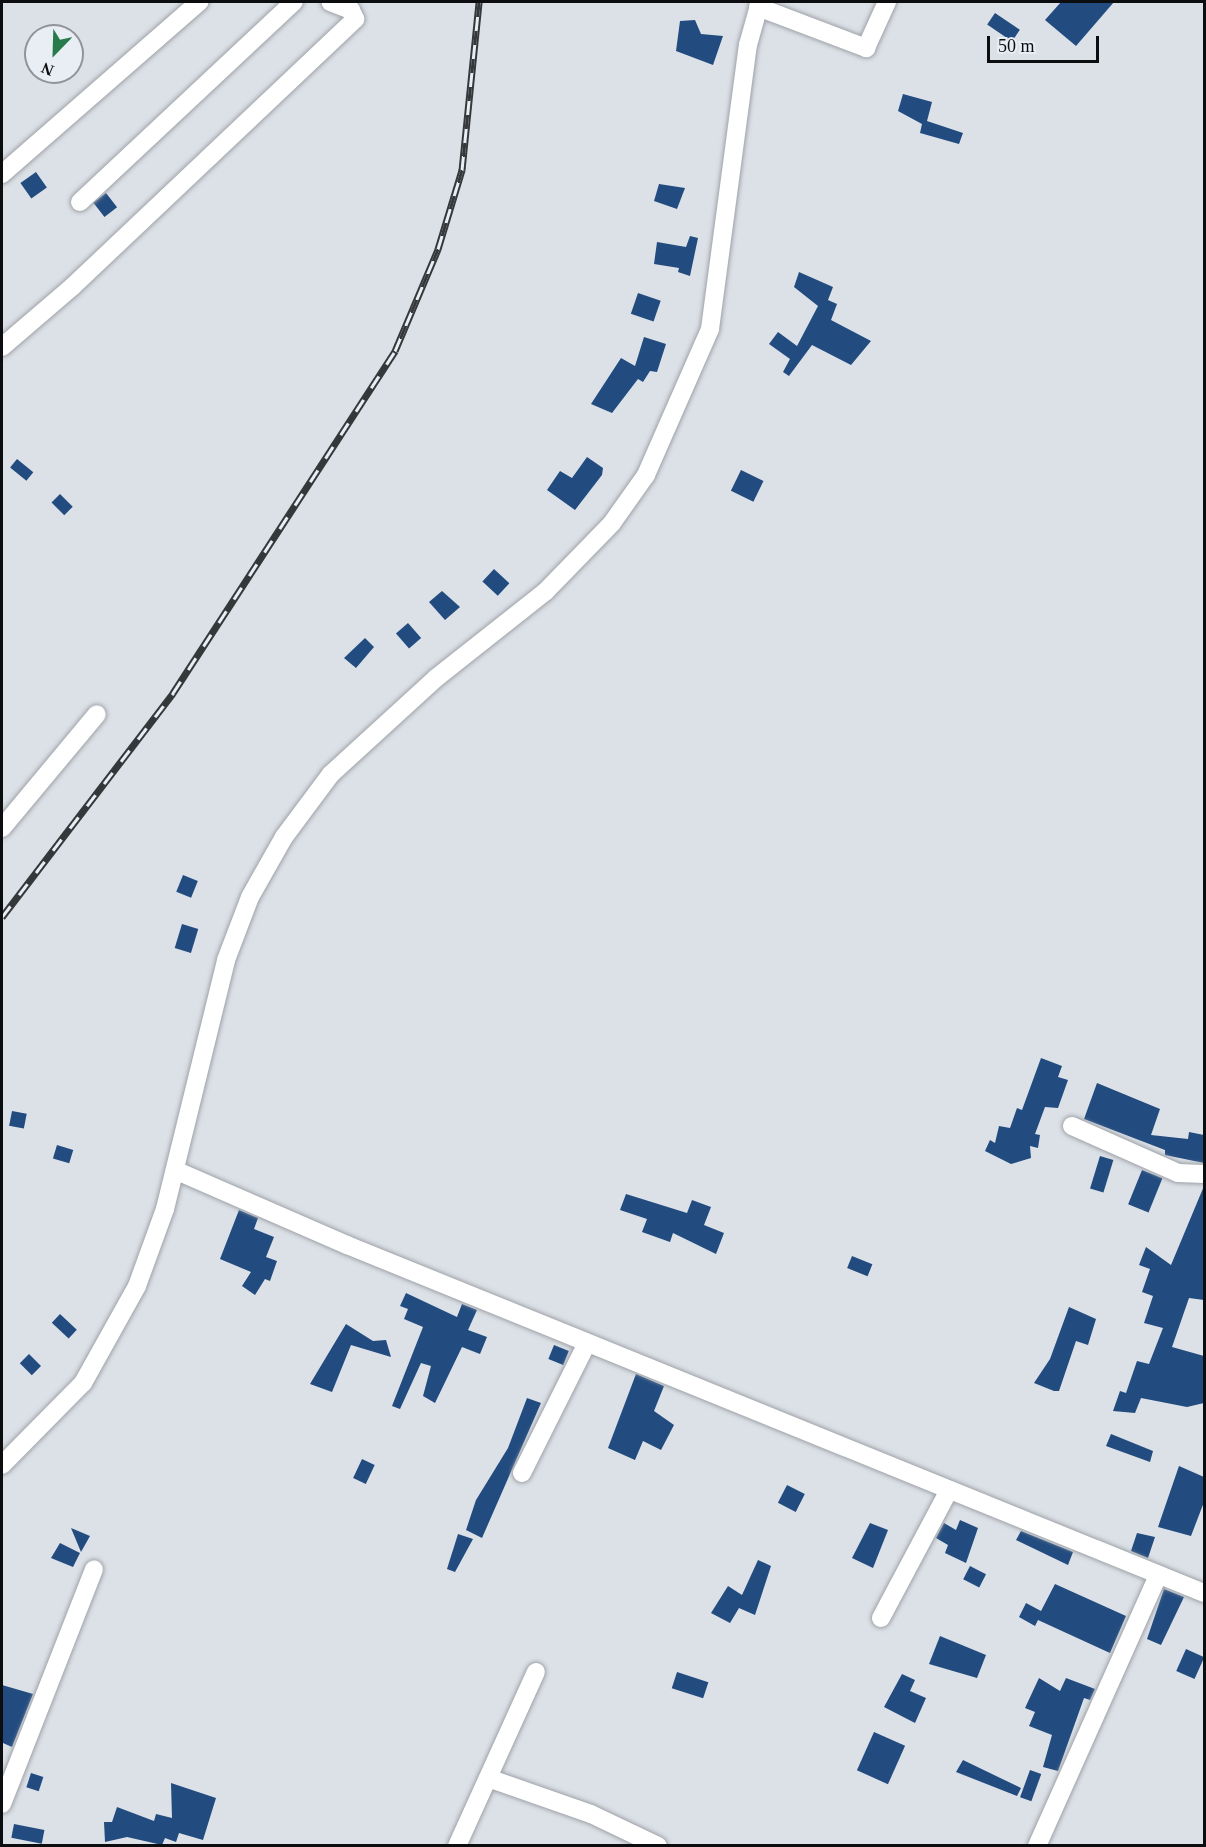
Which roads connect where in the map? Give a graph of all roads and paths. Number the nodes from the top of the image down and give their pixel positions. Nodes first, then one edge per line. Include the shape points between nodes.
1 (199, 2) edge
2 (294, 2) edge
3 (330, 2) edge
4 (887, 2) edge
5 (759, 4) edge
6 (2, 174) edge
7 (80, 202) dead end
8 (2, 346) edge
9 (97, 714) dead end
10 (2, 828) edge
11 (1071, 1126) dead end
12 (175, 1170) junction
13 (1204, 1174) edge
14 (587, 1343) junction
15 (2, 1465) edge
16 (522, 1473) dead end
17 (949, 1490) junction
18 (94, 1569) dead end
19 (1158, 1575) junction
20 (1204, 1593) edge
21 (881, 1617) dead end
22 (536, 1672) dead end
23 (488, 1778) junction
24 (2, 1804) edge
25 (457, 1845) edge
26 (658, 1845) edge
27 (1038, 1845) edge

1 - 6 street
2 - 7 street
3 - 8 street via 351,10 354,19 72,287
4 - 5 street via 866,48
5 - 12 street via 710,329 646,475 612,524 545,592 436,678 331,774 302,810 236,929
9 - 10 street
11 - 13 street via 1178,1173
12 - 14 street
12 - 15 street via 153,1248 102,1353 63,1407
14 - 16 street
14 - 17 street
17 - 19 street
17 - 21 street
18 - 24 street
19 - 20 street
19 - 27 street
22 - 23 street
23 - 25 street
23 - 26 street via 591,1814

